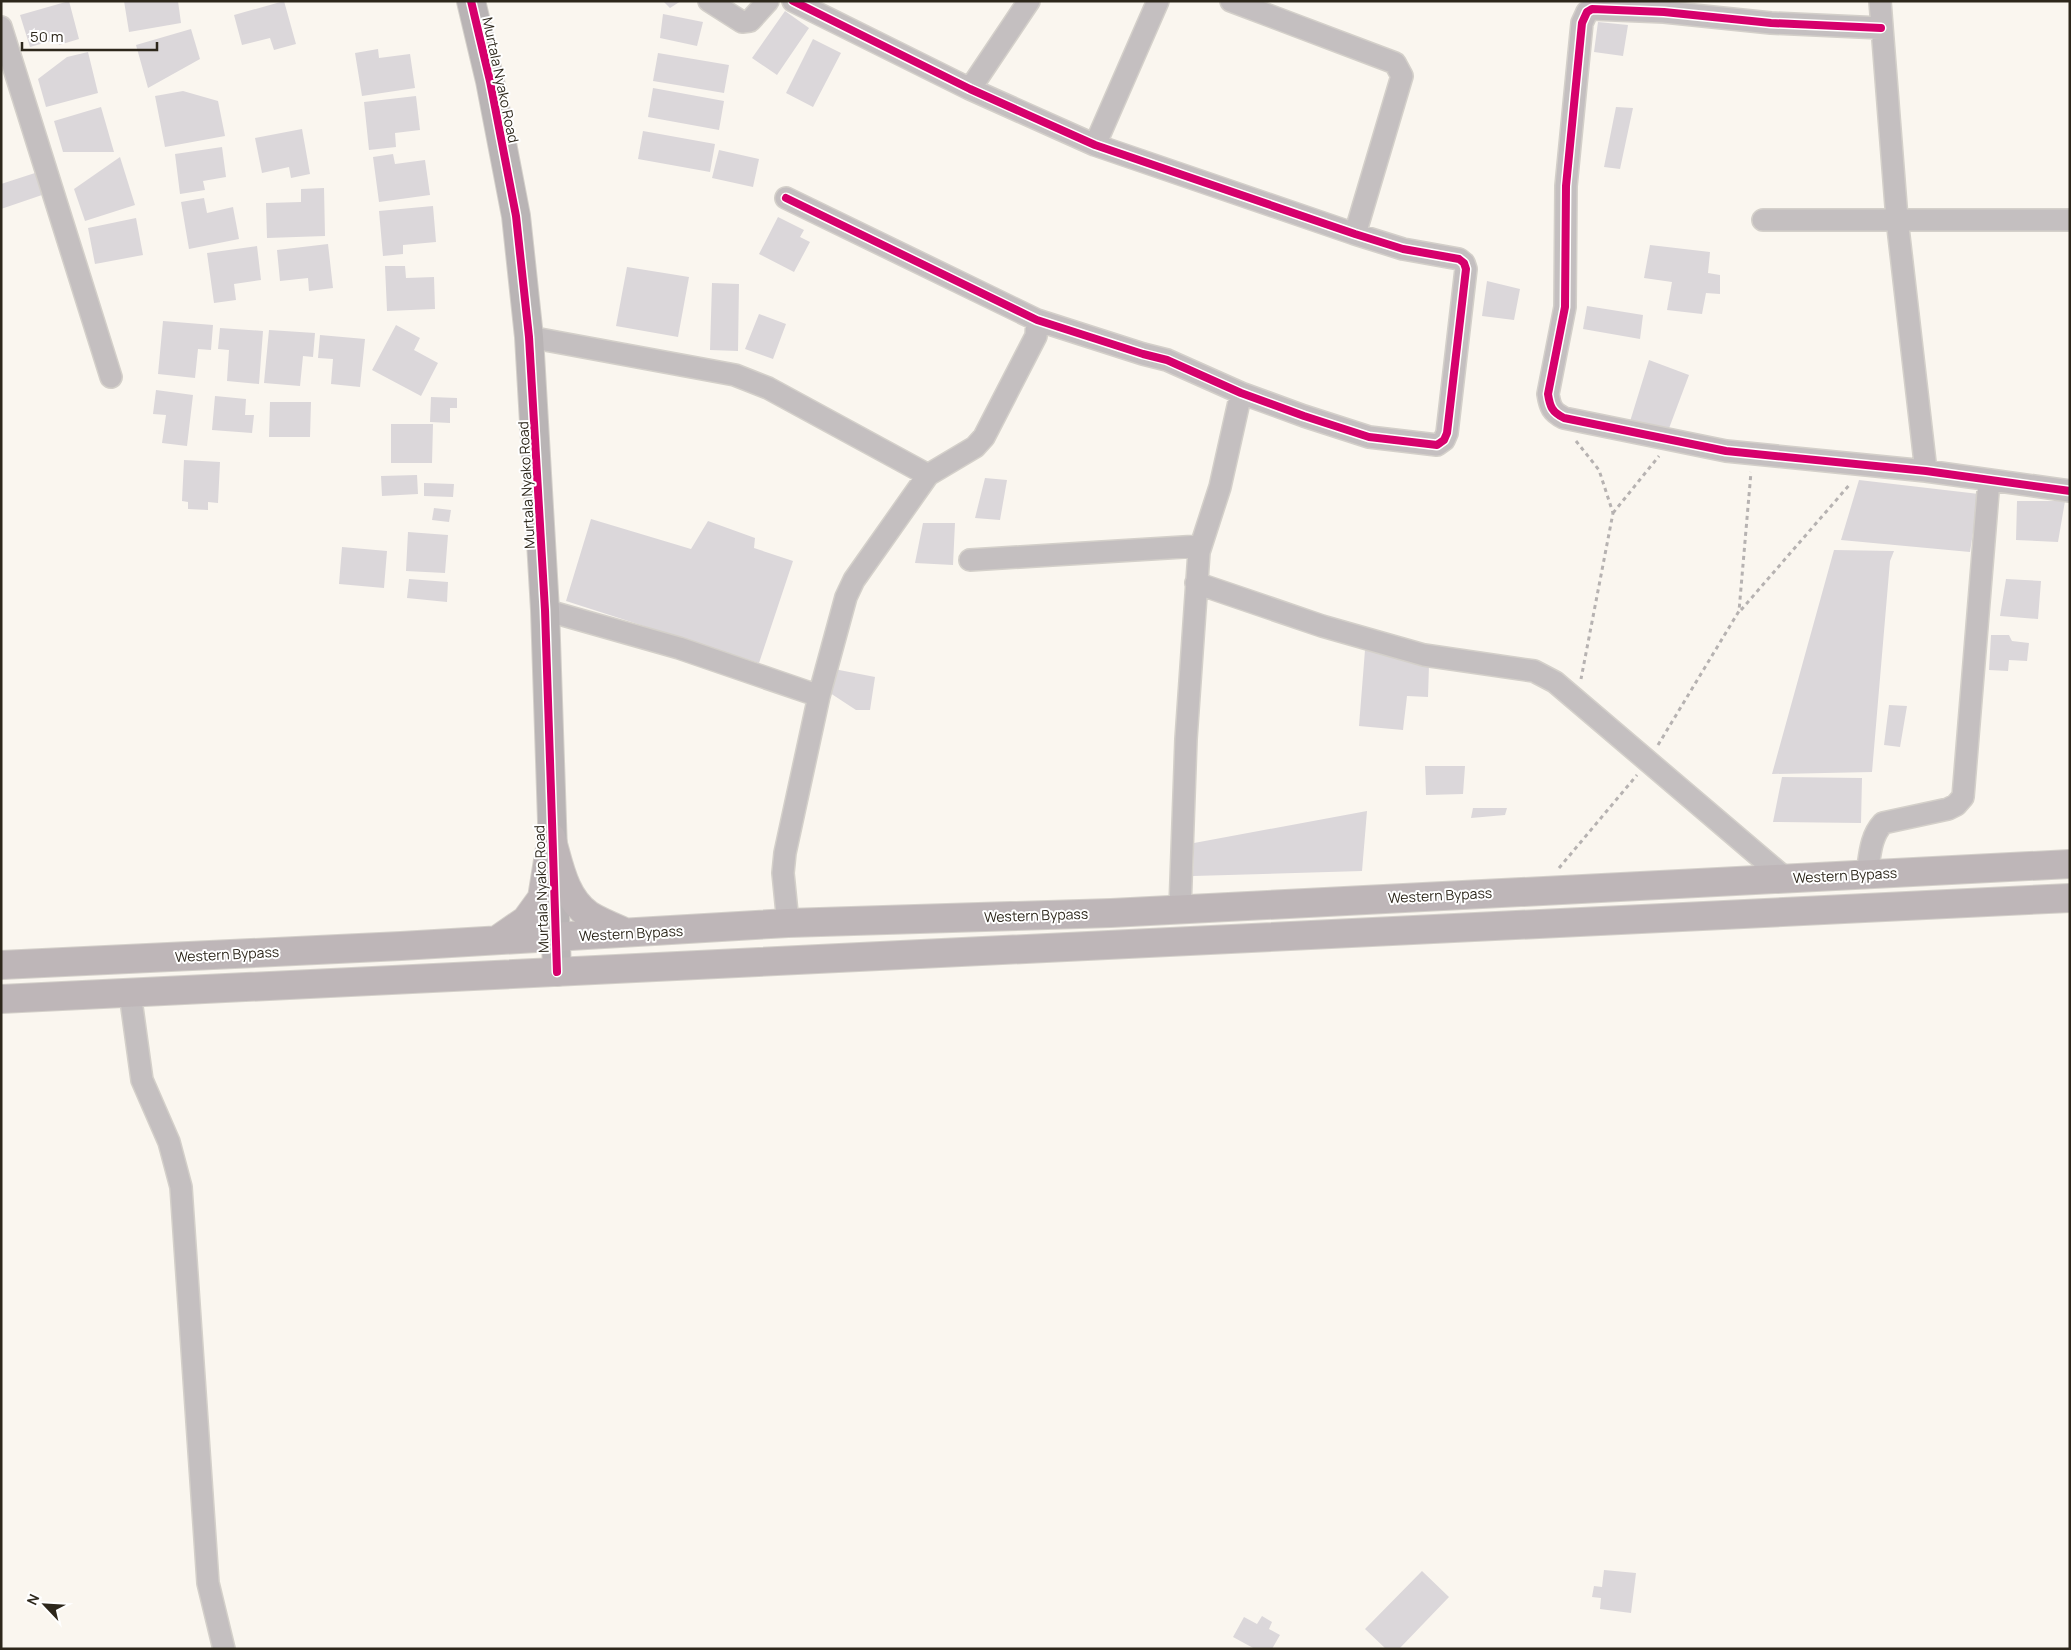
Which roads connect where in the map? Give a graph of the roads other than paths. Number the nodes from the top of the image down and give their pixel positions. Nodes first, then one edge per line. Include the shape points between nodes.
1 (471, 1) edge
2 (709, 1) edge
3 (768, 1) edge
4 (793, 1) edge
5 (1029, 1) edge
6 (1158, 1) edge
7 (1232, 1) edge
8 (1880, 1) edge
9 (1664, 7) edge
10 (1, 27) edge
11 (1881, 28) junction
12 (970, 90) junction
13 (1095, 144) junction
14 (786, 198) dead end
15 (1897, 219) junction
16 (1763, 220) dead end
17 (2070, 220) edge
18 (1355, 234) junction
19 (1038, 320) junction
20 (529, 336) junction
21 (111, 377) dead end
22 (1241, 393) junction
23 (1926, 471) junction
24 (928, 475) junction
25 (1989, 480) junction
26 (2070, 491) edge
27 (1200, 546) junction
28 (970, 560) dead end
29 (1196, 583) junction
30 (545, 610) junction
31 (819, 696) junction
32 (552, 836) junction
33 (2070, 864) edge
34 (1867, 874) junction
35 (1785, 878) junction
36 (2070, 898) edge
37 (1180, 909) junction
38 (788, 923) junction
39 (628, 933) junction
40 (554, 938) junction
41 (497, 940) junction
42 (1, 965) edge
43 (557, 972) junction
44 (130, 993) junction
45 (1, 999) edge
46 (224, 1649) edge

1 - 20 street, Murtala Nyako Road via 516,216
2 - 3 street via 742,22 750,21
4 - 12 street
5 - 12 street
6 - 13 street
7 - 18 street via 1395,63 1399,70 1402,76
8 - 11 street
9 - 11 street via 1771,23
9 - 23 street via 1592,9 1582,23 1566,186 1565,308 1548,394 1549,406 1564,418 1726,451
10 - 21 street
11 - 15 street
12 - 13 street
13 - 18 street
14 - 19 street
15 - 16 street
15 - 17 street
15 - 23 street
18 - 22 street via 1403,249 1459,259 1464,263 1466,269 1444,440 1437,445 1370,436
19 - 22 street via 1167,360
19 - 24 street via 1036,336 984,437 975,447
20 - 24 street via 734,375 768,388
20 - 30 street, Murtala Nyako Road
22 - 27 street via 1220,487
23 - 25 street
24 - 31 street via 850,588
25 - 26 street
25 - 34 street via 1963,797 1948,809 1883,823 1872,841
27 - 28 street
27 - 29 street
29 - 35 street via 1322,626 1424,655 1534,671 1555,682
29 - 37 street
30 - 31 street via 679,648
30 - 32 street, Murtala Nyako Road
31 - 38 street via 783,865
32 - 39 main road via 571,897 589,915
32 - 40 street, Murtala Nyako Road
32 - 41 main road via 542,898 526,920
33 - 34 main road, Western Bypass
34 - 35 main road, Western Bypass
35 - 37 main road, Western Bypass
36 - 43 main road
37 - 38 main road, Western Bypass
38 - 39 main road, Western Bypass
39 - 40 main road, Western Bypass
40 - 41 main road, Western Bypass
40 - 43 street, Murtala Nyako Road
41 - 42 main road, Western Bypass
43 - 44 main road
44 - 45 main road
44 - 46 street via 142,1080 169,1142 181,1187 208,1583

